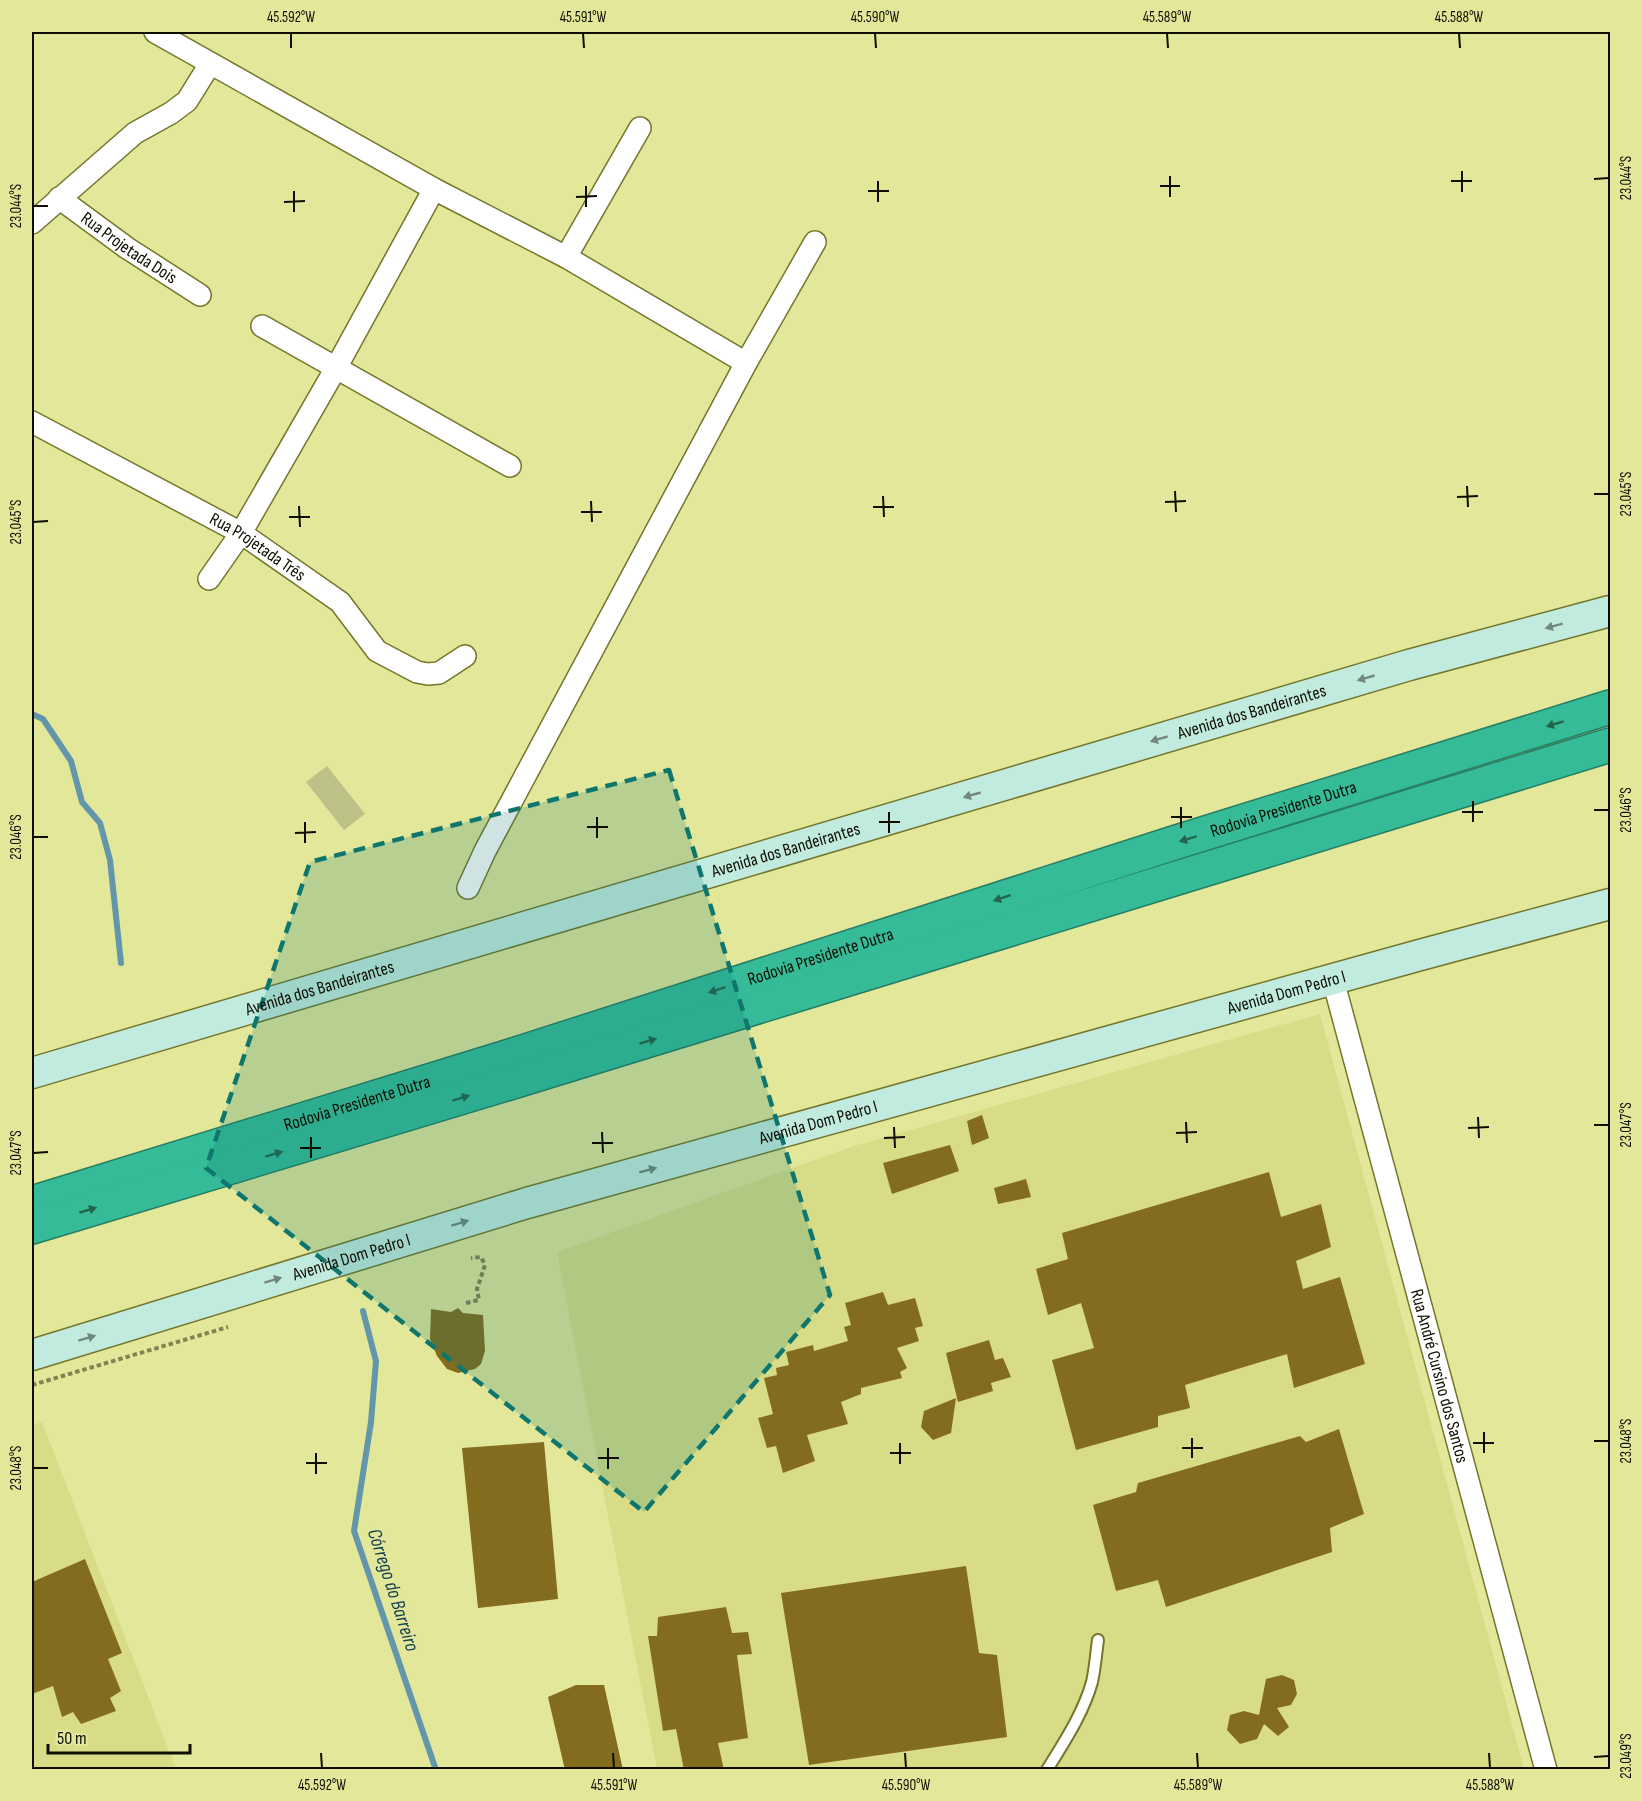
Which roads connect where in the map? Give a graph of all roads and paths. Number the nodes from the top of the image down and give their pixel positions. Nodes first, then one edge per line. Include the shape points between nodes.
1 (155, 32) edge
2 (210, 64) junction
3 (640, 128) dead end
4 (434, 189) junction
5 (59, 198) junction
6 (32, 223) edge
7 (815, 242) dead end
8 (566, 257) junction
9 (200, 295) dead end
10 (262, 326) dead end
11 (746, 363) junction
12 (336, 368) junction
13 (32, 422) edge
14 (510, 466) dead end
15 (241, 533) junction
16 (209, 579) dead end
17 (1611, 611) edge
18 (465, 656) dead end
19 (1611, 707) edge
20 (1611, 745) edge
21 (468, 888) dead end
22 (1611, 904) edge
23 (1333, 980) junction
24 (32, 1073) edge
25 (32, 1203) edge
26 (32, 1227) edge
27 (471, 1258) dead end
28 (466, 1303) dead end
29 (228, 1327) dead end
30 (32, 1356) edge
31 (32, 1385) edge
32 (1098, 1640) dead end
33 (1047, 1770) edge
34 (1546, 1770) edge

1 - 2 street
2 - 4 street
2 - 5 street via 187,101 135,133
3 - 8 street
4 - 8 street
4 - 12 street
5 - 6 street
5 - 9 street, Rua Projetada Dois
7 - 11 street
8 - 11 street
10 - 12 street
11 - 21 street
12 - 14 street
12 - 15 street
13 - 15 street, Rua Projetada Três
15 - 16 street
15 - 18 street, Rua Projetada Três via 340,602 377,651 428,674 439,673
17 -> 24 main road, Avenida dos Bandeirantes via 1409,665
19 -> 25 highway, Rodovia Presidente Dutra via 510,1056
26 -> 20 highway, Rodovia Presidente Dutra
22 - 23 main road, Avenida Dom Pedro I
30 -> 23 main road, Avenida Dom Pedro I via 527,1203
23 - 34 street, Rua André Cursino dos Santos
27 - 28 path via 481,1257 485,1265 477,1289 479,1300
29 - 31 path
32 - 33 lane via 1092,1681 1082,1709

